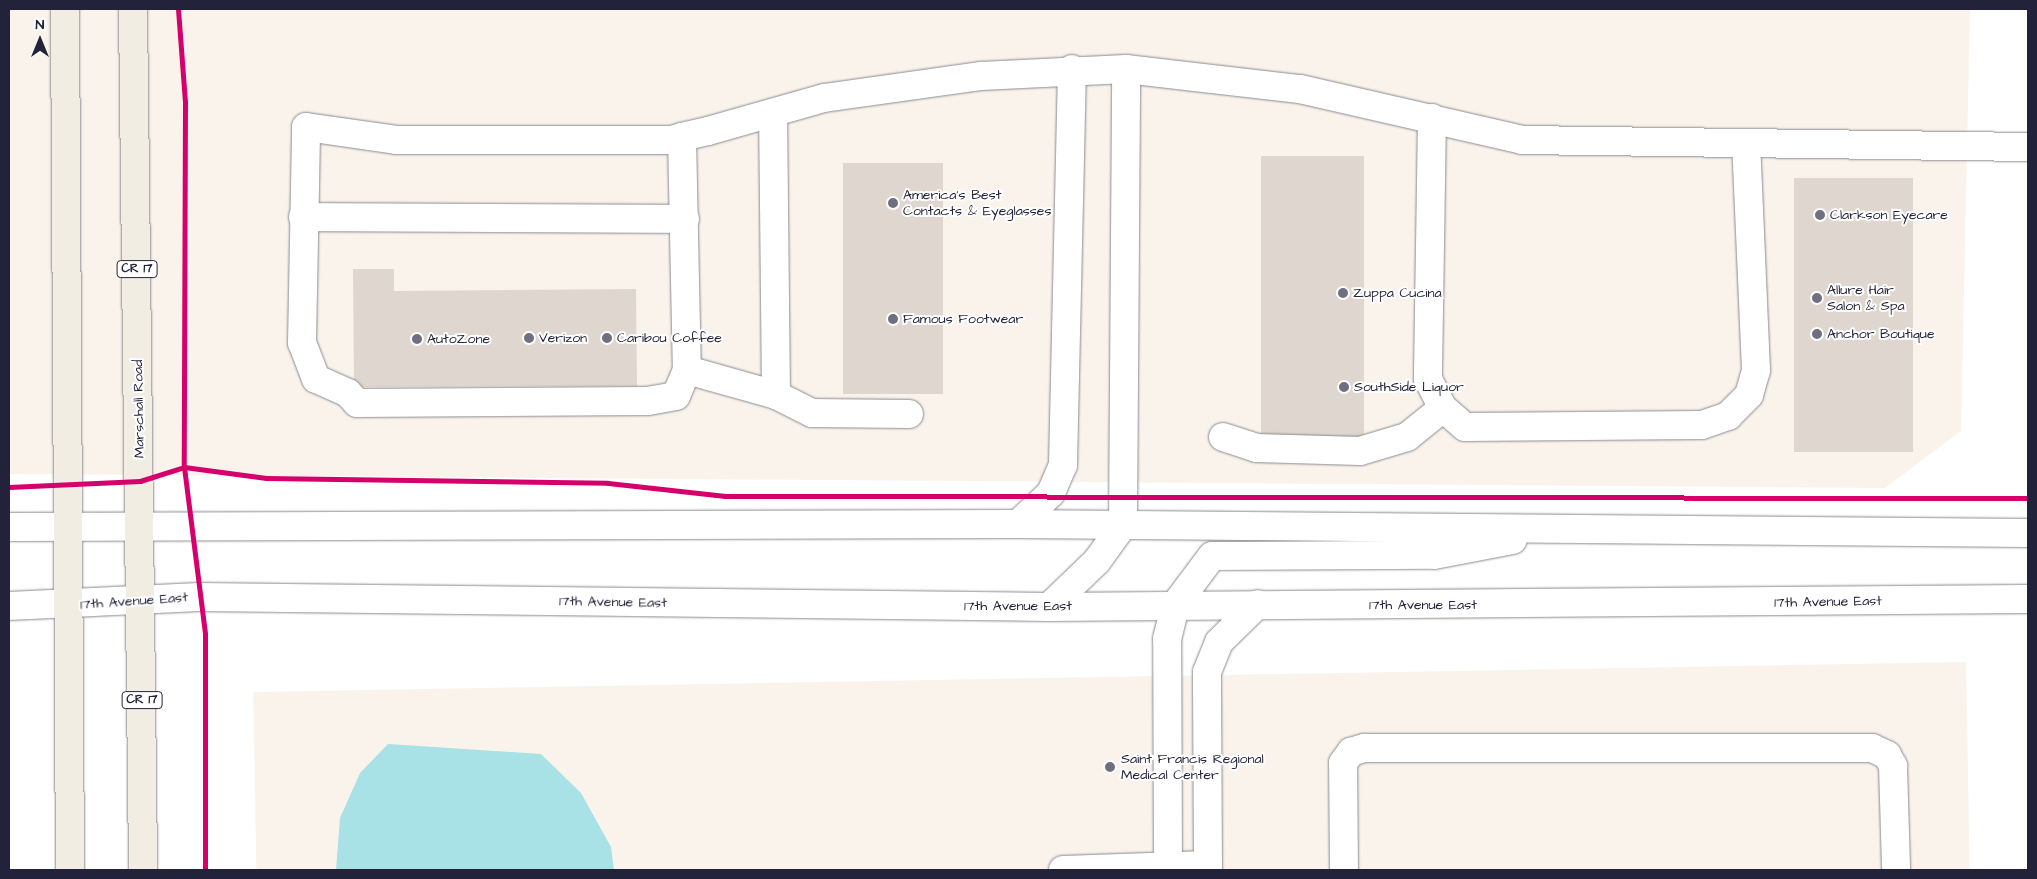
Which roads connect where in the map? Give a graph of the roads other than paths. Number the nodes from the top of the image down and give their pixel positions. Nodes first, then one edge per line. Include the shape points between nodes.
1 (65, 9) edge
2 (134, 9) edge
3 (1072, 70) junction
4 (1126, 70) junction
5 (772, 113) junction
6 (1432, 118) junction
7 (682, 137) junction
8 (1746, 144) junction
9 (2028, 147) edge
10 (303, 217) junction
11 (685, 219) junction
12 (687, 370) junction
13 (776, 395) junction
14 (1443, 408) junction
15 (909, 414) dead end
16 (1223, 437) dead end
17 (1018, 524) junction
18 (1123, 525) junction
19 (67, 526) junction
20 (9, 527) edge
21 (1571, 528) junction
22 (140, 529) junction
23 (2028, 533) edge
24 (2028, 599) edge
25 (142, 600) junction
26 (1176, 604) junction
27 (1258, 604) junction
28 (9, 606) edge
29 (67, 606) junction
30 (1049, 607) junction
31 (1168, 868) edge
32 (1208, 868) edge
33 (70, 870) edge
34 (143, 870) edge
35 (1063, 870) edge
36 (1344, 870) edge
37 (1896, 870) edge

1 - 19 highway
2 - 22 highway, Marschall Road / CR 17
3 - 4 street
3 - 5 street via 981,76 824,98
3 - 17 street via 1063,465 1051,493
4 - 6 street via 1300,89
4 - 18 street
5 - 7 street
5 - 13 street
6 - 8 street via 1522,140
6 - 14 street via 1428,380
7 - 10 street via 396,140 306,127
7 - 11 street
8 - 9 street
8 - 14 street via 1756,370 1749,395 1728,416 1702,425 1465,427
10 - 11 street
10 - 12 street via 302,343 316,379 348,393 357,403 648,401 676,396
11 - 12 street
12 - 13 street
13 - 15 street via 812,413
14 - 16 street via 1407,437 1360,451 1256,448
17 - 18 street
17 - 22 street
18 - 21 street
18 - 30 street via 1097,560
19 - 20 street
19 - 22 street
19 - 29 highway
21 - 23 street
21 - 26 street via 1434,555 1212,556
22 - 25 highway, Marschall Road / CR 17
24 - 27 street, 17th Avenue East via 1630,606
25 - 29 street, 17th Avenue East
25 - 30 street, 17th Avenue East
25 - 34 highway, Marschall Road / CR 17
26 - 27 street, 17th Avenue East
26 - 30 street, 17th Avenue East
26 - 31 street via 1167,640
27 - 32 street via 1219,642 1207,672
28 - 29 street, 17th Avenue East
29 - 33 highway
31 - 32 street
31 - 35 street
36 - 37 street via 1344,763 1351,752 1364,748 1872,748 1887,755 1893,766

